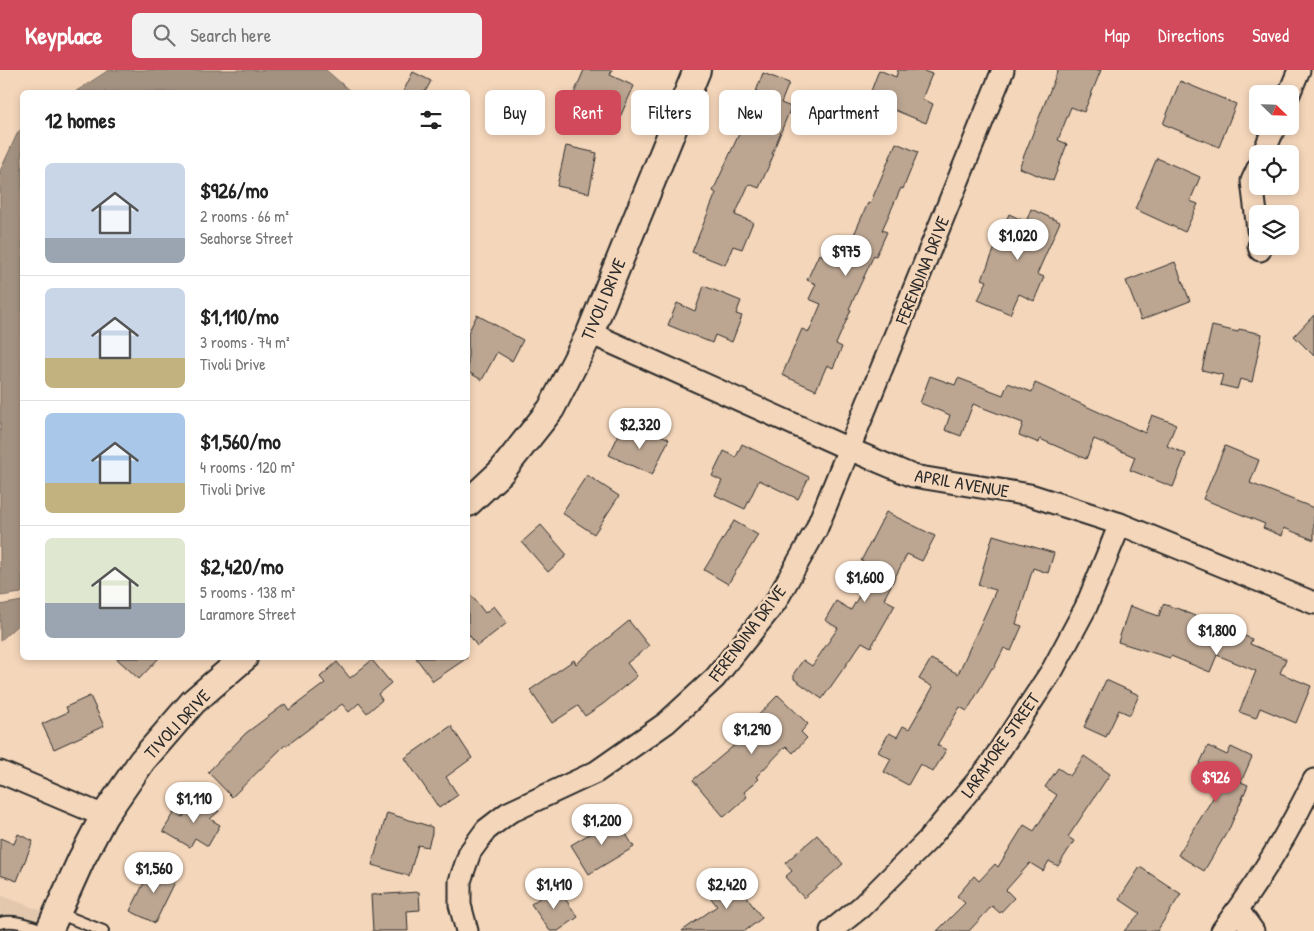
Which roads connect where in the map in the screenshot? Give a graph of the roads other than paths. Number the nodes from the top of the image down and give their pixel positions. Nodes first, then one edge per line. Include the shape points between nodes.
1 (697, 70) edge
2 (1003, 70) edge
3 (1299, 70) edge
4 (1293, 85) edge
5 (590, 333) junction
6 (850, 449) junction
7 (470, 500) edge
8 (1120, 524) junction
9 (1314, 603) edge
10 (242, 660) edge
11 (0, 772) edge
12 (1314, 780) edge
13 (104, 816) junction
14 (1238, 910) junction
15 (0, 923) edge
16 (51, 925) edge
17 (103, 931) edge
18 (467, 931) edge
19 (831, 931) edge
20 (1222, 931) edge
21 (1253, 931) edge

1 - 5 street, TIVOLI DRIVE
2 - 6 street, FERENDINA DRIVE
3 - 4 street
5 - 6 street, APRIL AVENUE
5 - 7 street, TIVOLI DRIVE via 551,409 501,472
6 - 8 street, APRIL AVENUE via 913,476 1030,495
6 - 18 street, FERENDINA DRIVE via 816,530 775,603 715,678 666,723 596,772 508,813 486,830 470,852 460,881 460,905
8 - 9 street, APRIL AVENUE
8 - 19 street, LARAMORE STREET via 1086,607 1053,669 988,768 928,840 861,907
10 - 13 street, TIVOLI DRIVE via 193,702 142,761
11 - 13 street
12 - 14 street via 1298,813
13 - 16 street, TIVOLI DRIVE
14 - 20 street
14 - 21 street
15 - 16 lane
16 - 17 lane

